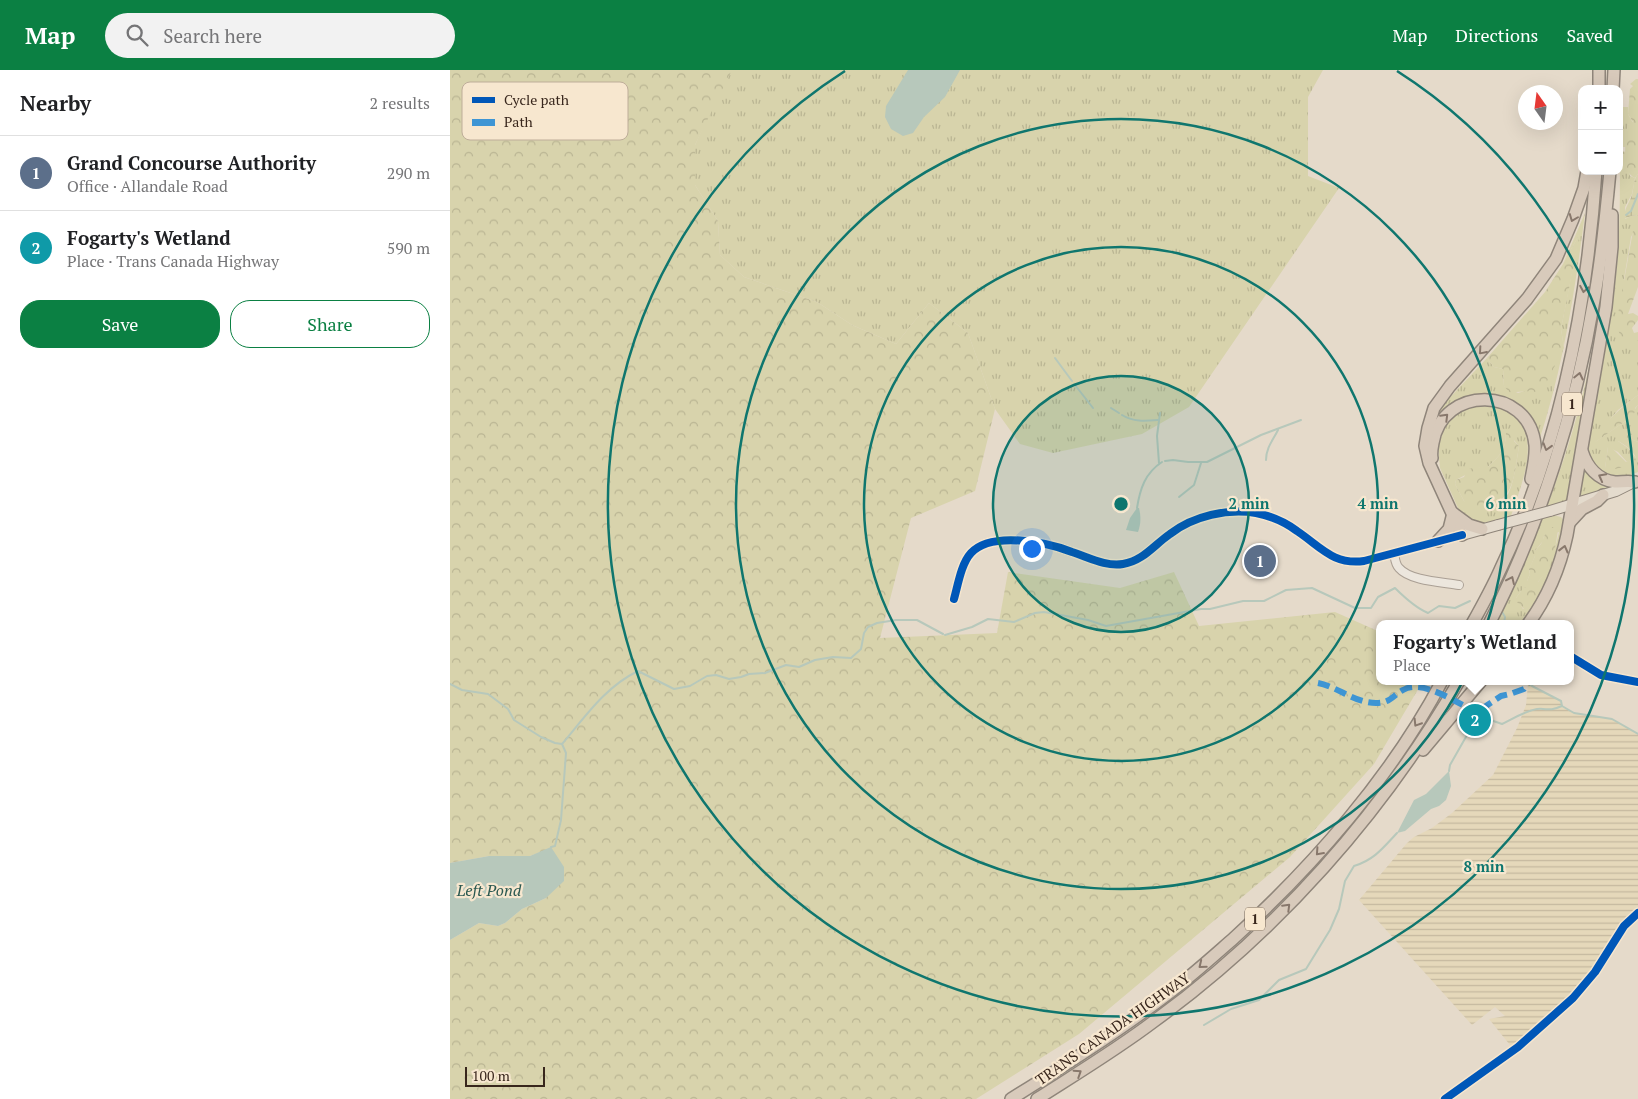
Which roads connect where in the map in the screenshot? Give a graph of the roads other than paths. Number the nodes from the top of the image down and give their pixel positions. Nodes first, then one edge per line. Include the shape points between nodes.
1 (1599, 70) edge
2 (1614, 70) edge
3 (1599, 85) edge
4 (1613, 85) edge
5 (1586, 175) edge
6 (1596, 175) edge
7 (1611, 175) edge
8 (1611, 175) edge
9 (1582, 451) junction
10 (1436, 479) junction
11 (1636, 481) edge
12 (1603, 495) junction
13 (1572, 505) junction
14 (1453, 513) junction
15 (1524, 515) junction
16 (1570, 522) junction
17 (1482, 529) junction
18 (1462, 535) junction
19 (1438, 541) junction
20 (1394, 553) junction
21 (1460, 585) dead end
22 (954, 599) dead end
23 (1474, 620) edge
24 (1491, 620) edge
25 (1531, 620) edge
26 (1574, 658) edge
27 (1638, 682) edge
28 (1440, 685) edge
29 (1457, 685) edge
30 (1478, 685) edge
31 (1372, 811) junction
32 (1638, 913) edge
33 (1010, 1099) edge
34 (1037, 1099) edge
35 (1445, 1099) edge

1 - 3 highway
2 - 4 highway
5 -> 10 highway via 1573,220 1556,259 1527,299 1434,408 1425,446
6 -> 15 highway, 1 via 1585,283 1574,346 1561,403
7 - 9 highway via 1609,280
24 -> 8 highway, 1 via 1522,554 1573,400 1594,300
11 -> 9 highway via 1613,482 1602,478 1590,468
9 - 13 highway
10 - 14 highway
10 -> 15 highway via 1432,454 1435,433 1442,418 1474,400 1507,403 1528,423 1535,444
11 - 12 main road
12 - 13 main road
12 - 16 highway
13 - 16 highway
13 - 17 main road, bridge
14 - 17 highway via 1469,525
14 - 18 highway
14 - 19 highway via 1449,529
15 - 23 highway, 1
25 -> 16 highway via 1556,573
17 - 18 main road
18 - 19 street
19 - 20 street
20 - 21 street via 1396,564 1414,577
20 - 22 street via 1364,561 1344,561 1322,551 1286,523 1256,513 1231,512 1200,518 1181,526 1143,556 1122,564 1105,563 1042,543 991,541 966,559
26 - 27 street via 1601,675
28 -> 33 highway, TRANS CANADA HIGHWAY / 1 via 1372,790 1296,878 1256,917 1163,998
29 - 31 highway, TRANS CANADA HIGHWAY / 1
30 - 31 highway
34 -> 31 highway, TRANS CANADA HIGHWAY / 1 via 1154,1022 1236,955 1315,878
32 - 35 street via 1624,926 1595,972 1573,998 1518,1047

